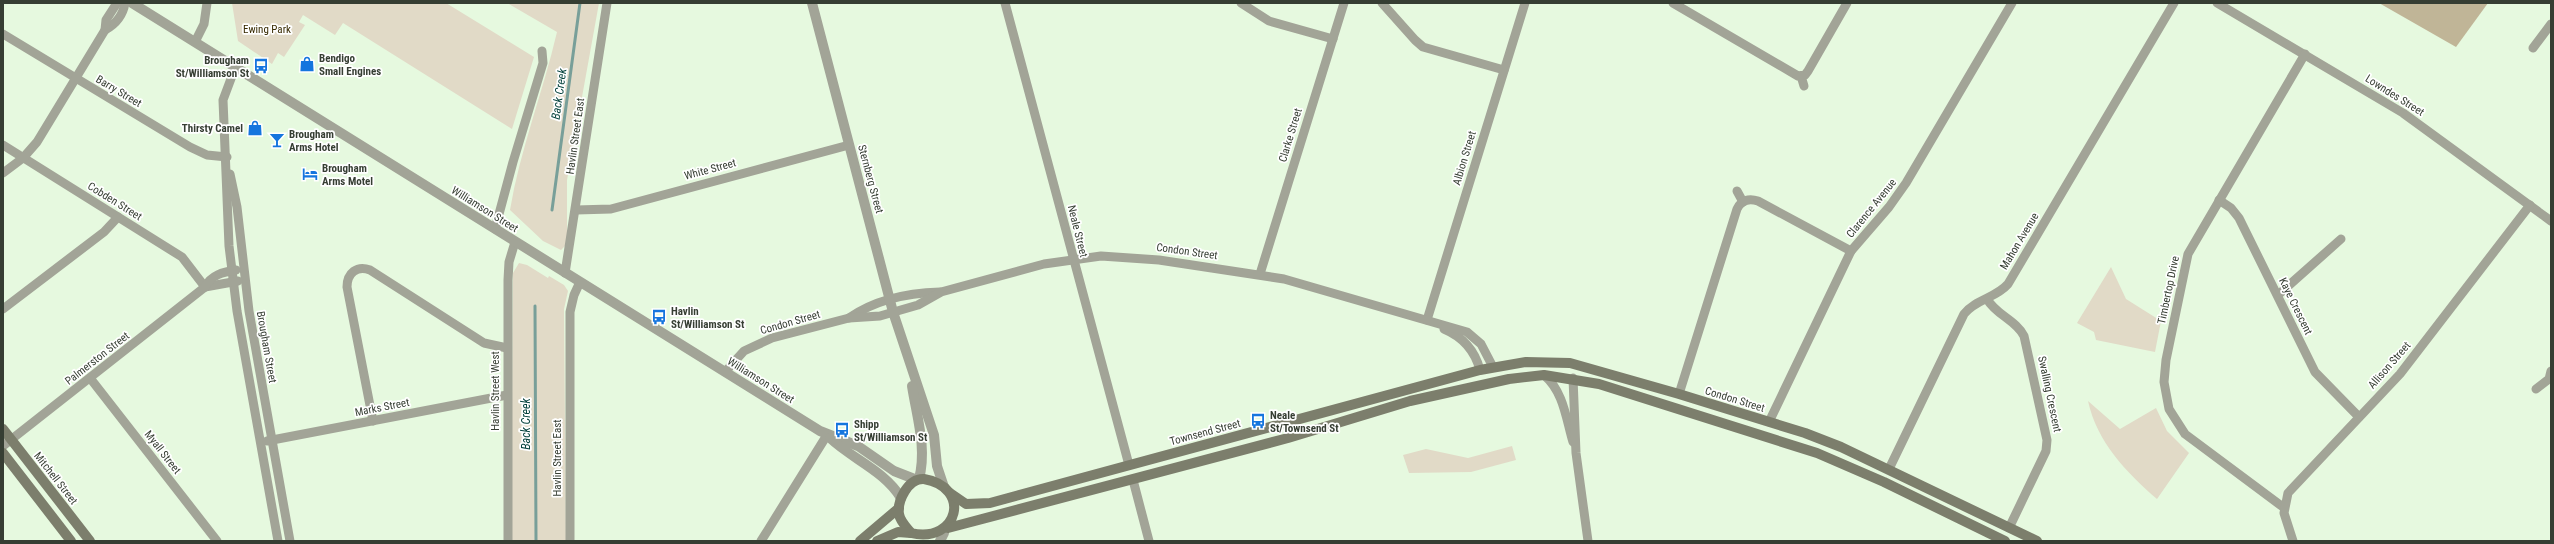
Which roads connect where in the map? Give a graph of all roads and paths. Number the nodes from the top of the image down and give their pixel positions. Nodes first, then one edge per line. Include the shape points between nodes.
1 (117, 3) edge
2 (125, 3) edge
3 (132, 3) edge
4 (207, 3) edge
5 (607, 3) edge
6 (812, 3) edge
7 (1006, 3) edge
8 (1242, 3) edge
9 (1344, 3) edge
10 (1382, 3) edge
11 (1525, 3) edge
12 (1847, 3) edge
13 (2012, 3) edge
14 (2174, 3) edge
15 (2217, 3) edge
16 (1677, 4) edge
17 (2551, 24) edge
18 (105, 30) junction
19 (3, 34) edge
20 (1333, 39) junction
21 (195, 42) junction
22 (2533, 48) dead end
23 (542, 51) dead end
24 (2305, 54) junction
25 (235, 68) junction
26 (1504, 70) junction
27 (1801, 76) junction
28 (76, 80) junction
29 (1804, 86) dead end
30 (3, 145) edge
31 (849, 145) junction
32 (227, 157) junction
33 (23, 158) junction
34 (3, 173) edge
35 (1737, 191) dead end
36 (2220, 200) junction
37 (1743, 202) junction
38 (2530, 206) junction
39 (576, 210) junction
40 (118, 217) junction
41 (2551, 221) edge
42 (495, 229) junction
43 (2341, 239) dead end
44 (515, 242) junction
45 (1851, 251) junction
46 (1073, 258) junction
47 (244, 268) junction
48 (231, 270) junction
49 (565, 273) junction
50 (1260, 274) junction
51 (245, 280) junction
52 (232, 282) junction
53 (580, 282) junction
54 (205, 287) junction
55 (941, 292) junction
56 (2278, 295) junction
57 (890, 299) junction
58 (1987, 299) junction
59 (3, 309) edge
60 (893, 312) junction
61 (849, 318) junction
62 (1427, 320) junction
63 (507, 348) junction
64 (908, 360) junction
65 (1492, 367) junction
66 (1480, 370) junction
67 (725, 372) junction
68 (1544, 375) junction
69 (2550, 376) edge
70 (90, 378) junction
71 (1573, 378) junction
72 (2536, 389) dead end
73 (507, 394) junction
74 (1679, 394) junction
75 (2359, 417) junction
76 (373, 421) junction
77 (1769, 422) junction
78 (3, 429) edge
79 (827, 435) junction
80 (1764, 436) junction
81 (11, 440) junction
82 (272, 440) junction
83 (261, 442) junction
84 (3, 446) edge
85 (3, 453) edge
86 (1576, 453) junction
87 (1129, 465) junction
88 (1889, 469) junction
89 (918, 480) junction
90 (1133, 480) junction
91 (1884, 482) junction
92 (947, 490) junction
93 (900, 503) junction
94 (2283, 507) junction
95 (2009, 528) junction
96 (944, 534) edge
97 (915, 536) edge
98 (71, 541) edge
99 (90, 541) edge
100 (217, 541) edge
101 (278, 541) edge
102 (290, 541) edge
103 (508, 541) edge
104 (570, 541) edge
105 (761, 541) edge
106 (860, 541) edge
107 (877, 541) edge
108 (1149, 541) edge
109 (1588, 541) edge
110 (2005, 541) edge
111 (2036, 541) edge
112 (2293, 541) edge

1 - 18 street via 106,20
2 - 18 street via 114,24
3 - 21 street, Williamson Street
4 - 21 street via 204,24
5 - 39 street, Havlin Street East
6 - 31 street, Sternberg Street
7 - 46 street, Neale Street
8 - 20 street via 1269,21
9 - 20 street, Clarke Street
10 - 26 street via 1423,47
11 - 26 street, Albion Street
12 - 27 street via 1808,71
13 - 45 street, Clarence Avenue via 1906,183
14 - 58 street, Mahon Avenue via 2008,284 2001,292
15 - 24 street, Lowndes Street
16 - 27 street via 1794,75
17 - 22 street
18 - 28 street
19 - 28 street, Barry Street
20 - 50 street, Clarke Street
21 - 25 street, Williamson Street
23 - 42 street via 543,63
24 - 36 street, Timbertop Drive
24 - 38 street, Lowndes Street via 2408,116
25 - 32 street, Brougham Street via 223,100
25 - 42 street, Williamson Street
26 - 62 street, Albion Street
27 - 29 street
28 - 32 street, Barry Street via 190,147 207,155
28 - 33 street
30 - 33 street, Cobden Street
31 - 39 street, White Street via 611,209
31 - 57 street, Sternberg Street
32 - 47 street, Brougham Street via 237,207
32 - 48 street, Brougham Street via 226,205
33 - 34 street
33 - 40 street, Cobden Street
35 - 37 street
36 - 56 street, Kaye Crescent via 2231,208 2238,218
36 - 94 street, Timbertop Drive via 2190,249 2184,265 2166,360 2165,396 2173,418 2185,434
37 - 45 street via 1750,199 1758,201
37 - 74 street via 1737,209
38 - 41 street, Lowndes Street
38 - 75 street, Allison Street via 2404,368
39 - 49 street, Havlin Street East
40 - 54 street, Cobden Street via 182,258
40 - 59 street via 104,232
42 - 44 street, Williamson Street
43 - 56 street
44 - 49 street, Williamson Street
44 - 63 street, Havlin Street West via 509,262
45 - 77 street, Clarence Avenue
46 - 50 street, Condon Street via 1137,257
46 - 55 street, Condon Street
46 - 87 street, Neale Street
47 - 48 street, Palmerston Street
47 - 51 street, Brougham Street
48 - 52 street, Brougham Street
48 - 54 street, Palmerston Street via 209,280
49 - 53 street, Williamson Street
50 - 62 street, Condon Street via 1302,283
51 - 52 street, Palmerston Street
51 - 82 street, Brougham Street
52 - 54 street, Palmerston Street
52 - 83 street, Brougham Street
53 - 67 street, Williamson Street
53 - 104 street, Havlin Street East via 570,312
54 - 70 street, Palmerston Street
55 - 57 street, Condon Street via 917,293
55 - 60 street, Condon Street via 918,305
56 - 75 street, Kaye Crescent via 2316,372
57 - 60 street, Sternberg Street
57 - 61 street, Condon Street via 864,307
58 - 88 street, Mahon Avenue via 1972,306 1964,314
58 - 95 street, Swalling Crescent via 1995,310 2018,326 2024,336 2047,440 2046,451
60 - 61 street, Condon Street via 880,316
60 - 64 street, Sternberg Street
61 - 67 street, Condon Street via 758,344 741,354
62 - 65 street, Condon Street via 1459,329 1473,336 1485,350
62 - 66 street, Condon Street via 1463,341 1474,354
63 - 73 street, Havlin Street West
63 - 76 street via 484,343 370,270 359,268 348,278 347,287
64 - 89 street, Sternberg Street via 923,447 923,462
64 - 92 street, Sternberg Street via 934,435 937,466
65 - 66 main road, Townsend Street
65 - 71 main road via 1512,370 1557,368 1564,370
65 - 74 main road, Condon Street via 1532,361 1570,363
66 - 87 main road, Townsend Street
67 - 79 street, Williamson Street
68 - 71 main road
68 - 86 street via 1555,385 1560,395
68 - 90 main road via 1491,383 1410,401
69 - 72 street
70 - 81 street, Palmerston Street
70 - 100 street, Myall Street
71 - 80 main road
71 - 86 street
73 - 76 street, Marks Street
73 - 103 street, Havlin Street West
74 - 77 main road, Condon Street
75 - 94 street, Allison Street via 2292,488
76 - 82 street, Marks Street
77 - 80 main road, Clarence Avenue
77 - 88 main road, Condon Street via 1829,442
78 - 81 main road, Mitchell Street
79 - 89 street, Williamson Street via 858,446 894,471
79 - 93 street, Williamson Street via 840,448 890,482
79 - 105 street
80 - 91 main road via 1835,460
81 - 84 street, Palmerston Street
81 - 99 main road, Mitchell Street
82 - 83 street, Marks Street
82 - 102 street, Brougham Street
83 - 101 street, Brougham Street
85 - 98 main road
86 - 109 street
87 - 92 main road, Townsend Street via 981,505 966,504
88 - 91 main road, Mahon Avenue
88 - 95 main road, Condon Street
89 - 92 main road via 930,480
89 - 93 main road via 908,488
90 - 96 main road
90 - 108 street
91 - 110 main road
92 - 96 main road via 955,512
93 - 97 main road via 902,521
93 - 106 main road
94 - 112 street
95 - 111 main road, Condon Street
96 - 97 main road via 930,537
97 - 107 main road via 898,532

